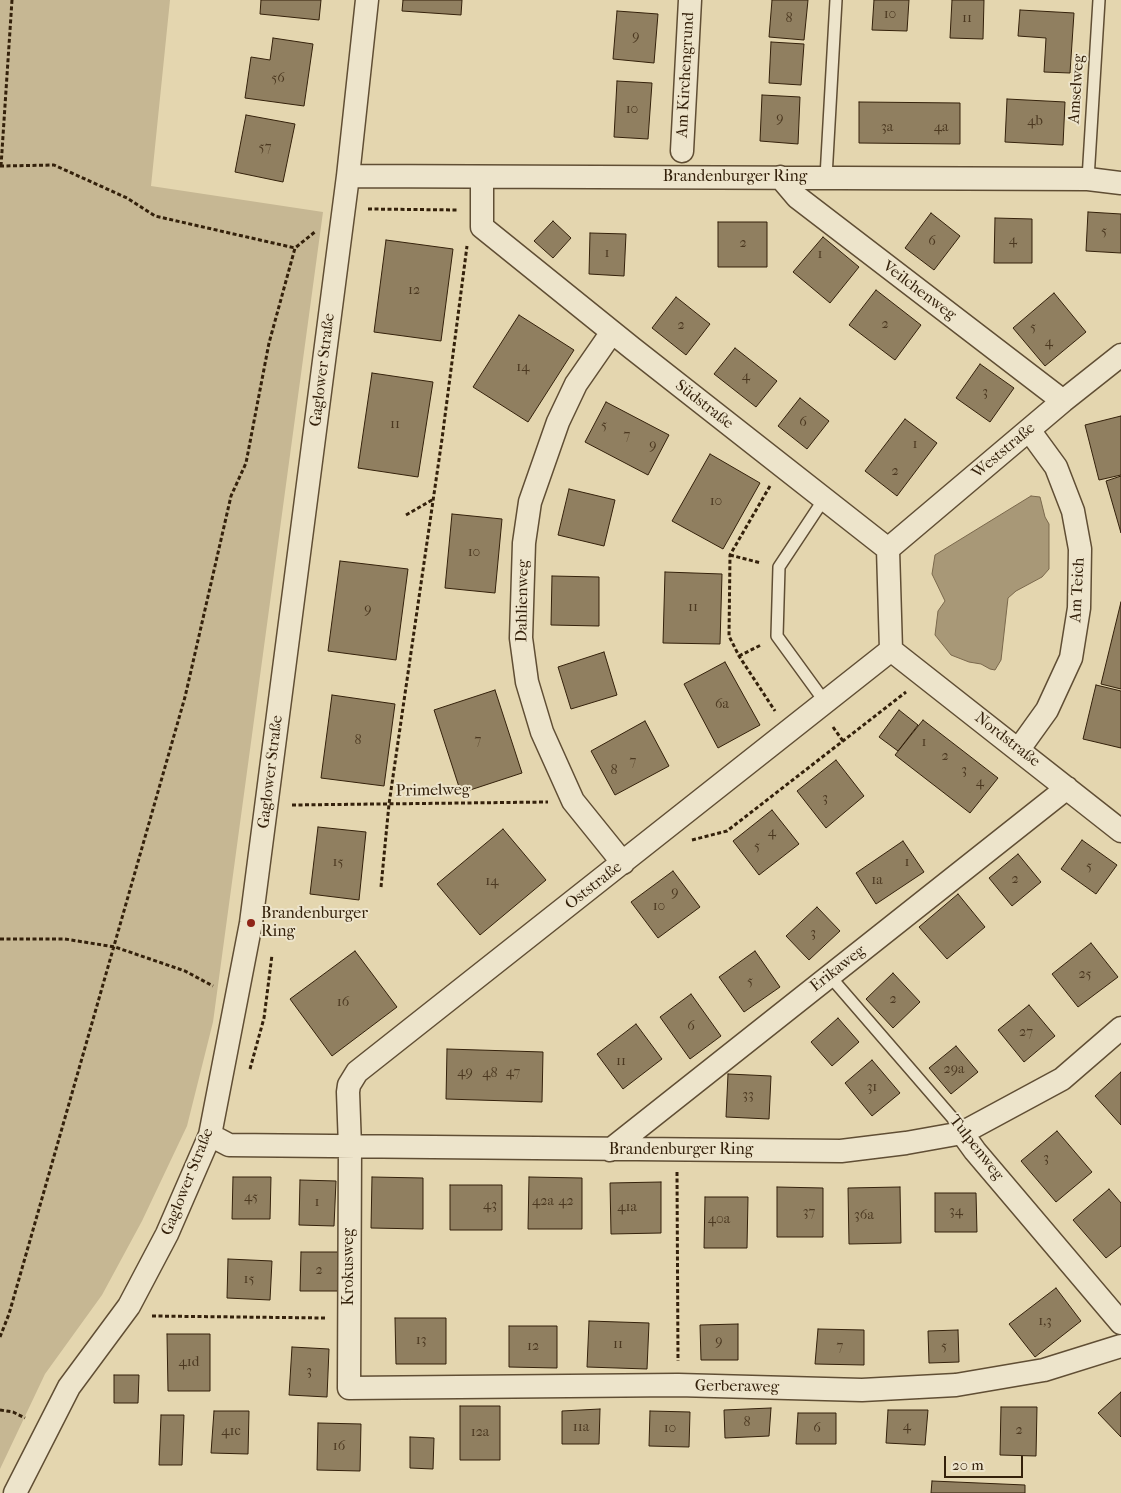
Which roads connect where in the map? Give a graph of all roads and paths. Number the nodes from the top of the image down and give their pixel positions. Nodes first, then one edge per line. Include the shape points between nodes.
1 (12, 0) edge
2 (367, 0) edge
3 (690, 0) edge
4 (836, 0) edge
5 (1099, 0) edge
6 (682, 150) dead end
7 (1, 166) edge
8 (348, 176) junction
9 (482, 177) junction
10 (780, 177) junction
11 (826, 177) junction
12 (1088, 179) junction
13 (1121, 183) edge
14 (363, 209) dead end
15 (460, 210) dead end
16 (320, 228) dead end
17 (467, 241) dead end
18 (295, 248) junction
19 (612, 332) junction
20 (1121, 355) edge
21 (1063, 401) junction
22 (1029, 430) junction
23 (771, 486) dead end
24 (824, 499) junction
25 (433, 500) junction
26 (406, 515) dead end
27 (888, 549) junction
28 (730, 555) junction
29 (779, 567) junction
30 (777, 636) junction
31 (891, 650) junction
32 (739, 656) junction
33 (908, 690) dead end
34 (825, 702) junction
35 (778, 716) dead end
36 (1019, 749) junction
37 (1067, 788) junction
38 (573, 802) junction
39 (292, 804) dead end
40 (388, 804) junction
41 (1121, 831) edge
42 (685, 842) dead end
43 (623, 863) junction
44 (381, 887) dead end
45 (0, 939) edge
46 (115, 947) junction
47 (828, 976) junction
48 (220, 990) dead end
49 (1121, 1028) edge
50 (962, 1133) junction
51 (210, 1135) junction
52 (350, 1147) junction
53 (610, 1150) junction
54 (677, 1168) dead end
55 (149, 1316) dead end
56 (349, 1318) junction
57 (1121, 1323) edge
58 (0, 1337) edge
59 (1121, 1346) edge
60 (678, 1385) junction
61 (349, 1388) joint
62 (0, 1410) edge
63 (29, 1419) dead end
64 (15, 1493) edge

1 - 7 path
2 - 8 street, Gaglower Straße
3 - 6 street, Am Kirchengrund
4 - 11 lane
5 - 12 lane, Amselweg
7 - 18 path via 54,165 127,198 156,216
8 - 9 street, Brandenburger Ring
8 - 51 street, Gaglower Straße via 251,923
9 - 10 street, Brandenburger Ring
9 - 19 street, Südstraße via 482,227
10 - 11 street, Brandenburger Ring
10 - 21 street, Veilchenweg via 796,197
11 - 12 street, Brandenburger Ring
12 - 13 street, Brandenburger Ring
14 - 15 path
16 - 18 path
17 - 25 path
18 - 46 path via 269,343 246,463 231,496 185,697
19 - 24 street, Südstraße
19 - 38 street, Dahlienweg via 576,384 558,422 530,502 524,543 521,638 527,682 542,732
20 - 21 street, Weststraße
21 - 22 street, Weststraße
22 - 27 street, Weststraße
22 - 36 street, Am Teich via 1056,467 1073,510 1080,549 1079,608 1071,658 1047,710
23 - 28 path
24 - 27 street, Südstraße
24 - 29 lane
25 - 26 path
25 - 40 path
27 - 31 street
28 - 29 path
28 - 32 path via 729,636
29 - 30 lane
30 - 32 path
30 - 34 lane
31 - 34 street, Oststraße
31 - 36 street, Nordstraße
32 - 35 path
33 - 42 path via 727,831
34 - 43 street, Oststraße
36 - 37 street, Nordstraße
37 - 41 street, Nordstraße
37 - 47 street, Erikaweg
38 - 40 path, Primelweg
38 - 43 street, Dahlienweg
39 - 40 path, Primelweg
40 - 44 path
43 - 52 street, Oststraße via 357,1072 349,1086
45 - 46 path via 65,939
46 - 48 path via 185,971
46 - 58 path
47 - 50 lane, Tulpenweg via 956,1122
47 - 53 street, Erikaweg
49 - 50 street, Brandenburger Ring via 1062,1079
50 - 53 street, Brandenburger Ring via 841,1151
50 - 57 street, Tulpenweg
51 - 52 street, Brandenburger Ring via 229,1145
51 - 64 street, Gaglower Straße via 167,1234 129,1306 69,1387
52 - 53 street, Brandenburger Ring
52 - 56 street, Krokusweg
54 - 60 path
55 - 56 path
56 - 61 street, Krokusweg
59 - 60 street, Gerberaweg via 1044,1370 956,1385 862,1390
60 - 61 street, Gerberaweg
62 - 63 path

